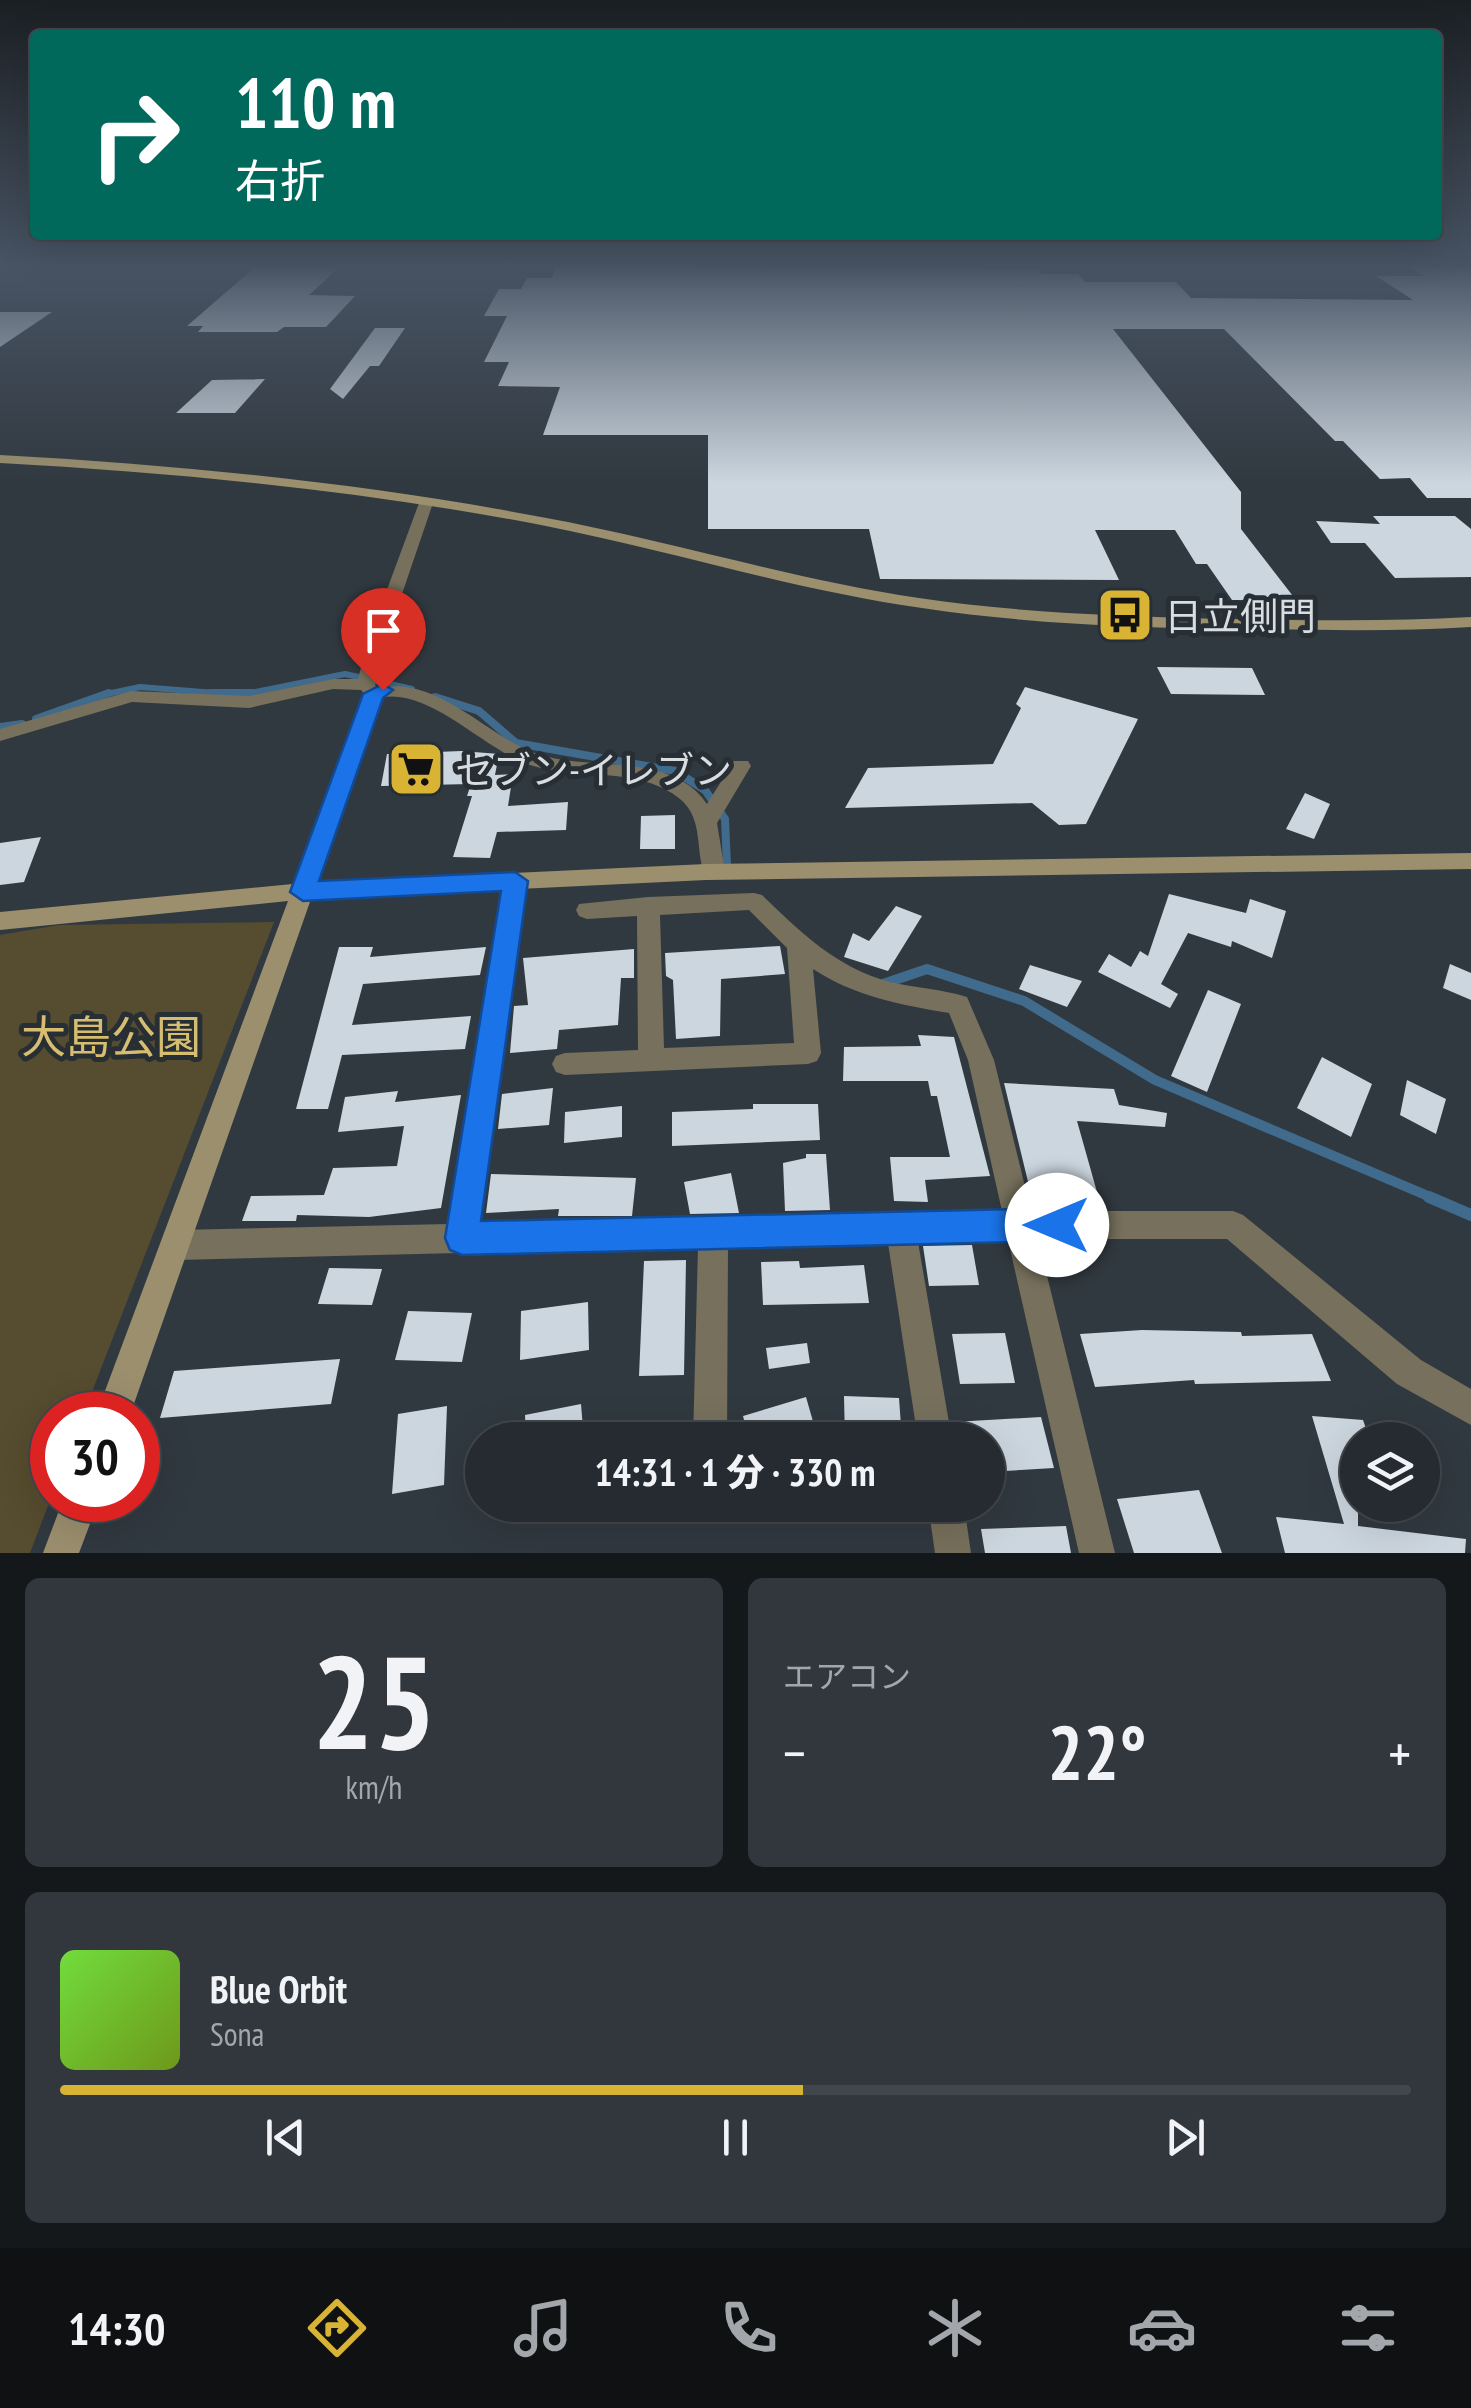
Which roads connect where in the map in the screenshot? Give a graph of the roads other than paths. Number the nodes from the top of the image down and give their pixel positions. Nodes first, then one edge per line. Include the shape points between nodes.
1 (0, 459) edge
2 (426, 503) junction
3 (1471, 622) edge
4 (369, 683) junction
5 (0, 734) edge
6 (742, 766) dead end
7 (709, 818) junction
8 (1471, 861) edge
9 (714, 872) junction
10 (515, 881) junction
11 (303, 892) junction
12 (648, 905) junction
13 (587, 910) dead end
14 (0, 920) edge
15 (798, 947) junction
16 (651, 1058) junction
17 (565, 1064) dead end
18 (1022, 1224) junction
19 (901, 1228) junction
20 (713, 1232) junction
21 (462, 1238) junction
22 (178, 1245) junction
23 (122, 1392) edge
24 (1471, 1408) edge
25 (710, 1422) edge
26 (932, 1422) edge
27 (73, 1522) edge
28 (948, 1522) edge
29 (61, 1553) edge
30 (953, 1553) edge
31 (1097, 1553) edge

1 - 2 street via 202,474
2 - 3 street via 542,521 839,588 987,610 1165,622
2 - 4 street
4 - 5 street via 249,702 131,696
4 - 7 street via 468,719 520,754 676,787
4 - 11 street
6 - 7 street
7 - 9 street
8 - 9 street
9 - 10 street
10 - 11 street
10 - 21 street
11 - 14 street
11 - 22 street
12 - 13 street
12 - 15 street via 754,901
12 - 16 street
15 - 16 street via 808,1054
15 - 18 street via 862,987 958,1004 982,1060
16 - 17 street
18 - 19 street
18 - 24 street via 1233,1225 1409,1372
18 - 31 street
19 - 20 street
19 - 26 street
20 - 21 street
20 - 25 street
21 - 22 street
22 - 23 street
27 - 29 street
28 - 30 street

